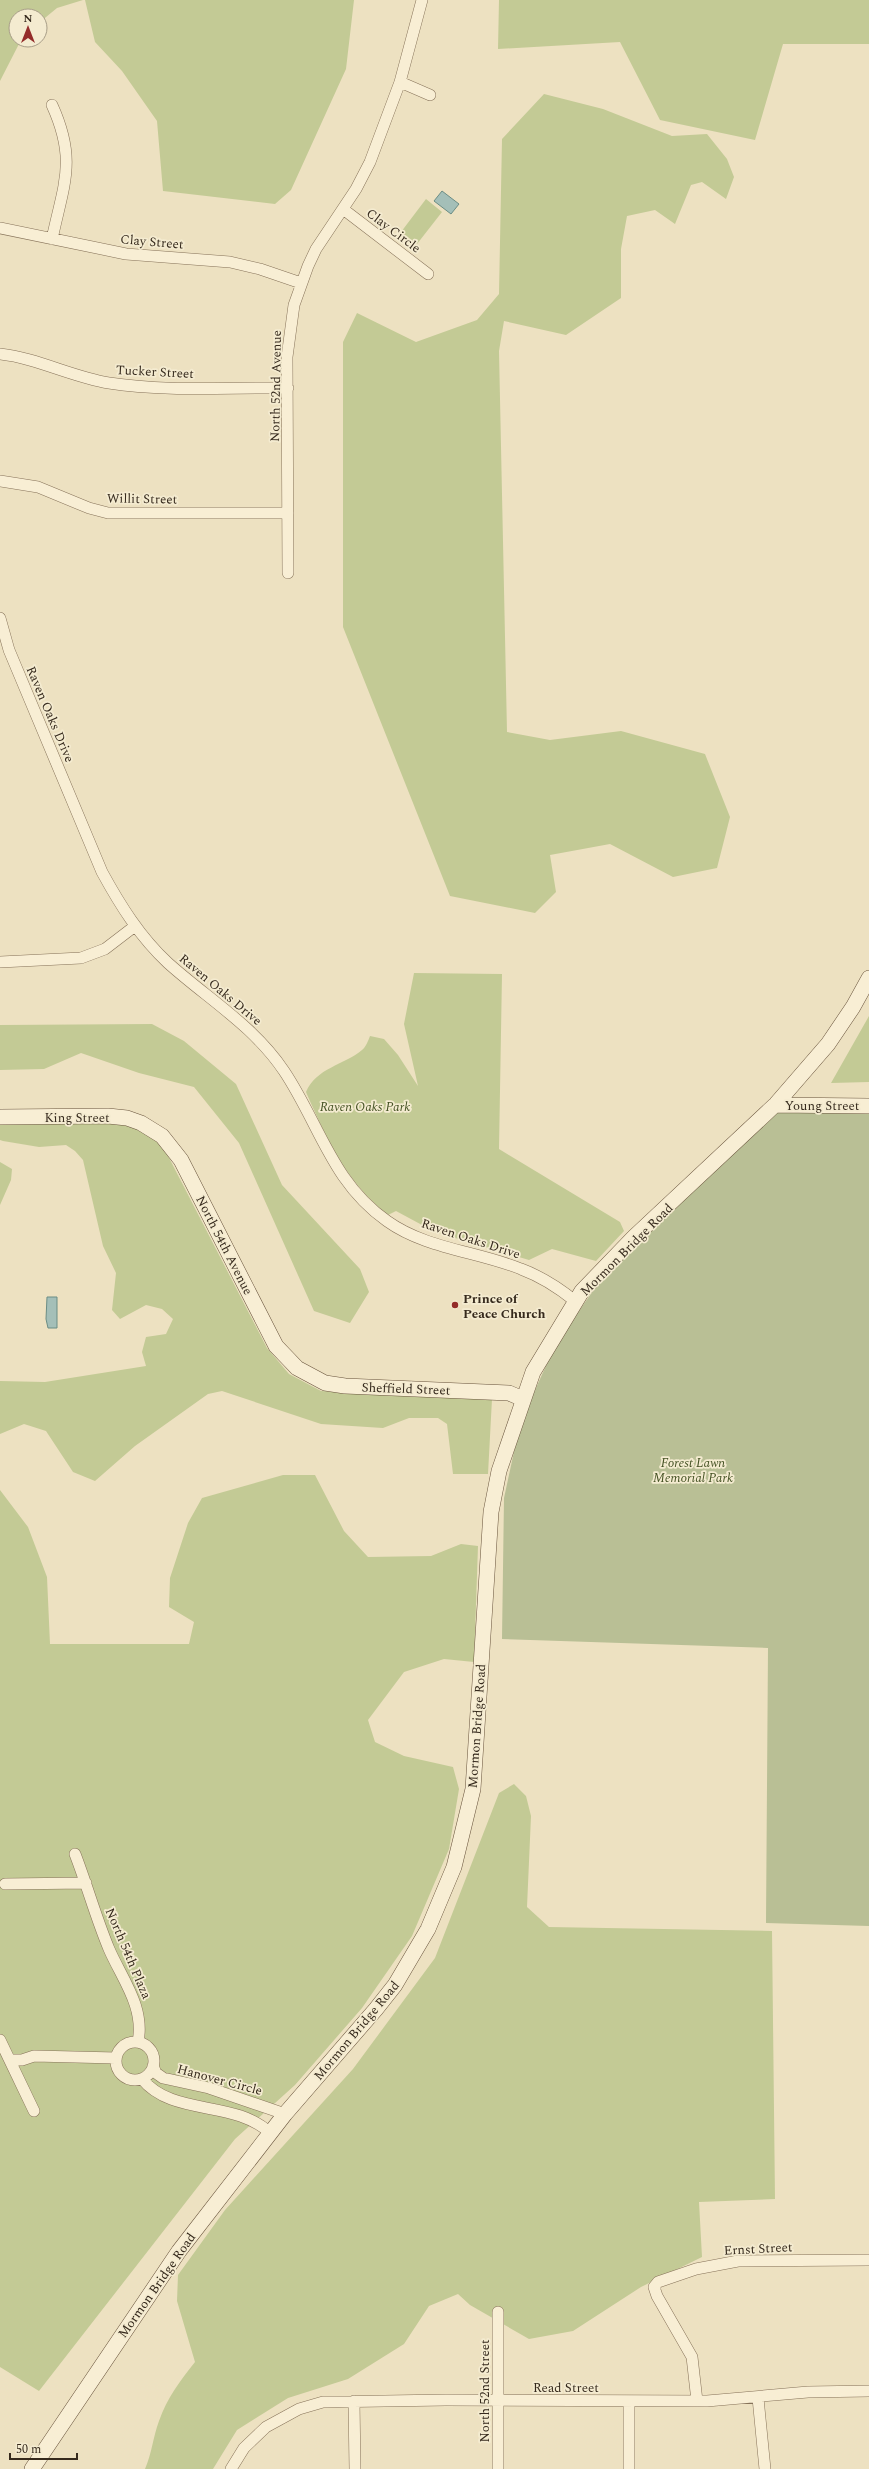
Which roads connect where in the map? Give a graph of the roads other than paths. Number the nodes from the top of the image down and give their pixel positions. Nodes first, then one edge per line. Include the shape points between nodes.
1 (422, 0) edge
2 (400, 82) junction
3 (430, 95) dead end
4 (52, 105) dead end
5 (343, 209) junction
6 (0, 228) edge
7 (52, 239) junction
8 (428, 274) dead end
9 (301, 283) junction
10 (0, 354) edge
11 (288, 388) junction
12 (0, 481) edge
13 (288, 513) junction
14 (288, 573) dead end
15 (0, 618) edge
16 (135, 926) junction
17 (0, 962) edge
18 (869, 978) edge
19 (775, 1105) junction
20 (869, 1106) edge
21 (0, 1117) edge
22 (152, 1128) joint
23 (575, 1301) junction
24 (294, 1366) joint
25 (523, 1399) junction
26 (75, 1854) dead end
27 (86, 1883) junction
28 (5, 1884) dead end
29 (0, 2040) edge
30 (138, 2042) junction
31 (116, 2058) junction
32 (11, 2060) junction
33 (154, 2066) junction
34 (142, 2079) junction
35 (34, 2111) dead end
36 (285, 2114) junction
37 (270, 2133) junction
38 (869, 2260) edge
39 (498, 2312) dead end
40 (869, 2391) edge
41 (758, 2398) junction
42 (498, 2400) junction
43 (697, 2400) junction
44 (354, 2401) junction
45 (629, 2401) junction
46 (32, 2469) edge
47 (231, 2469) edge
48 (355, 2469) edge
49 (498, 2469) edge
50 (628, 2469) edge
51 (765, 2469) edge

1 - 2 street, North 52nd Avenue
2 - 3 street
2 - 5 street, North 52nd Avenue via 370,162
4 - 7 street via 64,135 67,172
5 - 8 street, Clay Circle
5 - 9 street, North 52nd Avenue via 316,249
6 - 7 street, Clay Street
7 - 9 street, Clay Street via 126,254 230,262
9 - 11 street, North 52nd Avenue via 289,332
10 - 11 street, Tucker Street via 90,379 126,386
11 - 13 street, North 52nd Avenue
12 - 13 street, Willit Street via 38,487 108,513
13 - 14 street, North 52nd Avenue
15 - 16 street, Raven Oaks Drive via 9,650 102,872
16 - 17 street via 105,949 81,958
16 - 23 street, Raven Oaks Drive via 168,962 241,1022 268,1051 284,1071 303,1103 331,1159 373,1211 388,1222 420,1238 524,1270
18 - 19 main road, Mormon Bridge Road via 828,1044
19 - 20 main road, Young Street
19 - 23 main road, Mormon Bridge Road via 634,1237 582,1290
21 - 22 main road, King Street via 118,1116
22 - 24 main road, North 54th Avenue via 177,1152 273,1340
23 - 25 main road, Mormon Bridge Road via 533,1372
24 - 25 main road, Sheffield Street via 316,1380 336,1385 508,1393
25 - 36 main road, Mormon Bridge Road via 499,1471 491,1512 473,1789 454,1868 428,1929 395,1985
26 - 27 street, North 54th Plaza
27 - 28 street
27 - 30 street, North 54th Plaza via 109,1949 122,1972 139,2013
29 - 32 street
30 - 31 street via 128,2043 122,2047
30 - 33 street via 150,2049
31 - 32 street via 34,2056
31 - 34 street via 116,2065 123,2076 135,2080
32 - 35 street
33 - 34 street
33 - 36 street, Hanover Circle via 156,2073 163,2078 209,2088
34 - 37 street via 150,2088 166,2098 250,2118
36 - 37 main road, Mormon Bridge Road
37 - 46 main road, Mormon Bridge Road via 158,2280
38 - 43 street, Ernst Street via 738,2261 675,2275 658,2282 654,2287 692,2357
39 - 42 street, North 52nd Street
40 - 41 street, Read Street via 808,2392
41 - 43 street, Read Street
41 - 51 street
42 - 44 street, Read Street
42 - 45 street, Read Street
42 - 49 street, North 52nd Street
43 - 45 street, Read Street
44 - 47 street, Read Street via 312,2404 286,2415 269,2425 244,2448
44 - 48 street
45 - 50 street

